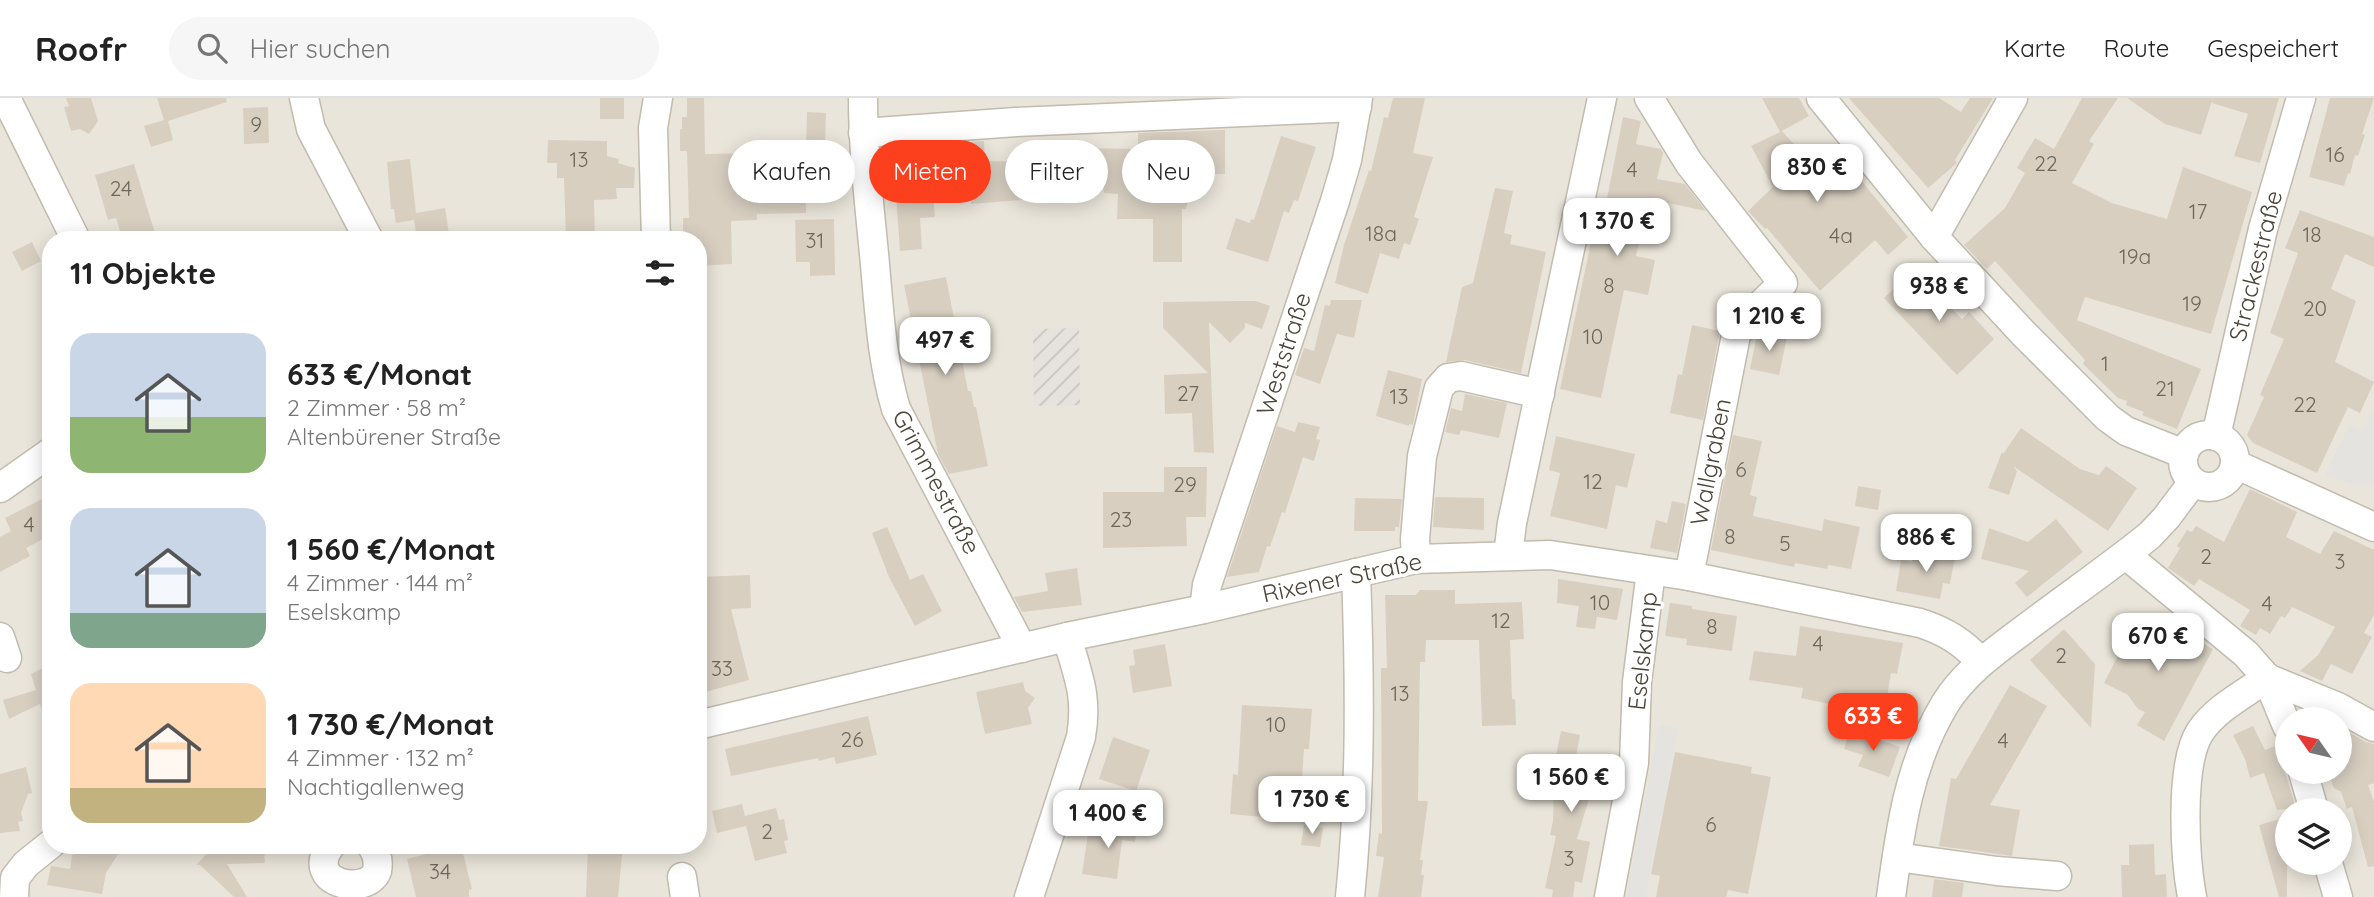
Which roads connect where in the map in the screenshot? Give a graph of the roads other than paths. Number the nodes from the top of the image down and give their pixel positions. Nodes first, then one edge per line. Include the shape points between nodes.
1 (6, 98) edge
2 (304, 98) edge
3 (658, 98) edge
4 (863, 98) edge
5 (1602, 98) edge
6 (1649, 98) edge
7 (1821, 98) edge
8 (2013, 98) edge
9 (2301, 98) edge
10 (1357, 103) edge
11 (863, 133) junction
12 (72, 231) edge
13 (364, 231) edge
14 (656, 231) edge
15 (1934, 237) junction
16 (1540, 394) junction
17 (2216, 436) junction
18 (2184, 454) junction
19 (42, 458) edge
20 (2235, 464) junction
21 (2193, 482) junction
22 (0, 488) edge
23 (2374, 527) edge
24 (1508, 555) junction
25 (2126, 555) junction
26 (1416, 559) junction
27 (1651, 571) junction
28 (1356, 573) junction
29 (1689, 576) junction
30 (1204, 609) junction
31 (1067, 637) junction
32 (1022, 648) junction
33 (1981, 662) junction
34 (2267, 678) junction
35 (2279, 707) edge
36 (707, 722) edge
37 (2374, 727) edge
38 (42, 851) edge
39 (325, 854) edge
40 (376, 854) edge
41 (1897, 857) junction
42 (2332, 875) edge
43 (2056, 876) dead end
44 (330, 891) edge
45 (369, 892) edge
46 (14, 897) edge
47 (1029, 897) edge
48 (1350, 897) edge
49 (1609, 897) edge
50 (1891, 897) edge
51 (2192, 897) edge
52 (2338, 897) edge

1 - 12 street
2 - 13 street via 311,130
3 - 14 street via 653,128
4 - 11 street, Grimmestraße
5 - 16 street
6 - 29 street, Wallgraben via 1689,163 1783,283 1736,335
7 - 15 street
8 - 15 street
9 - 17 street, Strackestraße via 2263,229
10 - 11 street
10 - 30 street, Weststraße via 1335,201 1206,585
11 - 32 street, Grimmestraße via 887,378 896,408
15 - 18 street via 2108,418 2126,431
16 - 24 street
16 - 26 street via 1461,376 1448,378 1439,388 1422,456
17 - 18 street via 2196,438
17 - 20 street via 2231,446
18 - 21 street via 2186,474
19 - 22 street
20 - 21 street via 2220,485
20 - 23 street
21 - 25 street via 2166,518
24 - 26 street, Rixener Straße
24 - 27 street, Rixener Straße via 1550,555
25 - 33 street
25 - 34 street via 2246,654
26 - 28 street, Rixener Straße
27 - 29 street, Rixener Straße
27 - 49 street, Eselskamp via 1637,682 1634,763
28 - 30 street, Rixener Straße
28 - 48 street via 1357,757
29 - 33 street, Rixener Straße via 1920,623 1957,639
30 - 31 street, Rixener Straße
31 - 32 street, Rixener Straße
31 - 47 street via 1085,714
32 - 36 street, Rixener Straße
33 - 41 street via 1946,703 1930,733 1905,805
34 - 35 street
34 - 37 street via 2328,702
34 - 51 street via 2218,713 2194,744 2186,830
38 - 46 street via 15,878
39 - 44 street
40 - 45 street via 378,867
41 - 43 street
41 - 50 street
42 - 52 street
44 - 45 street

